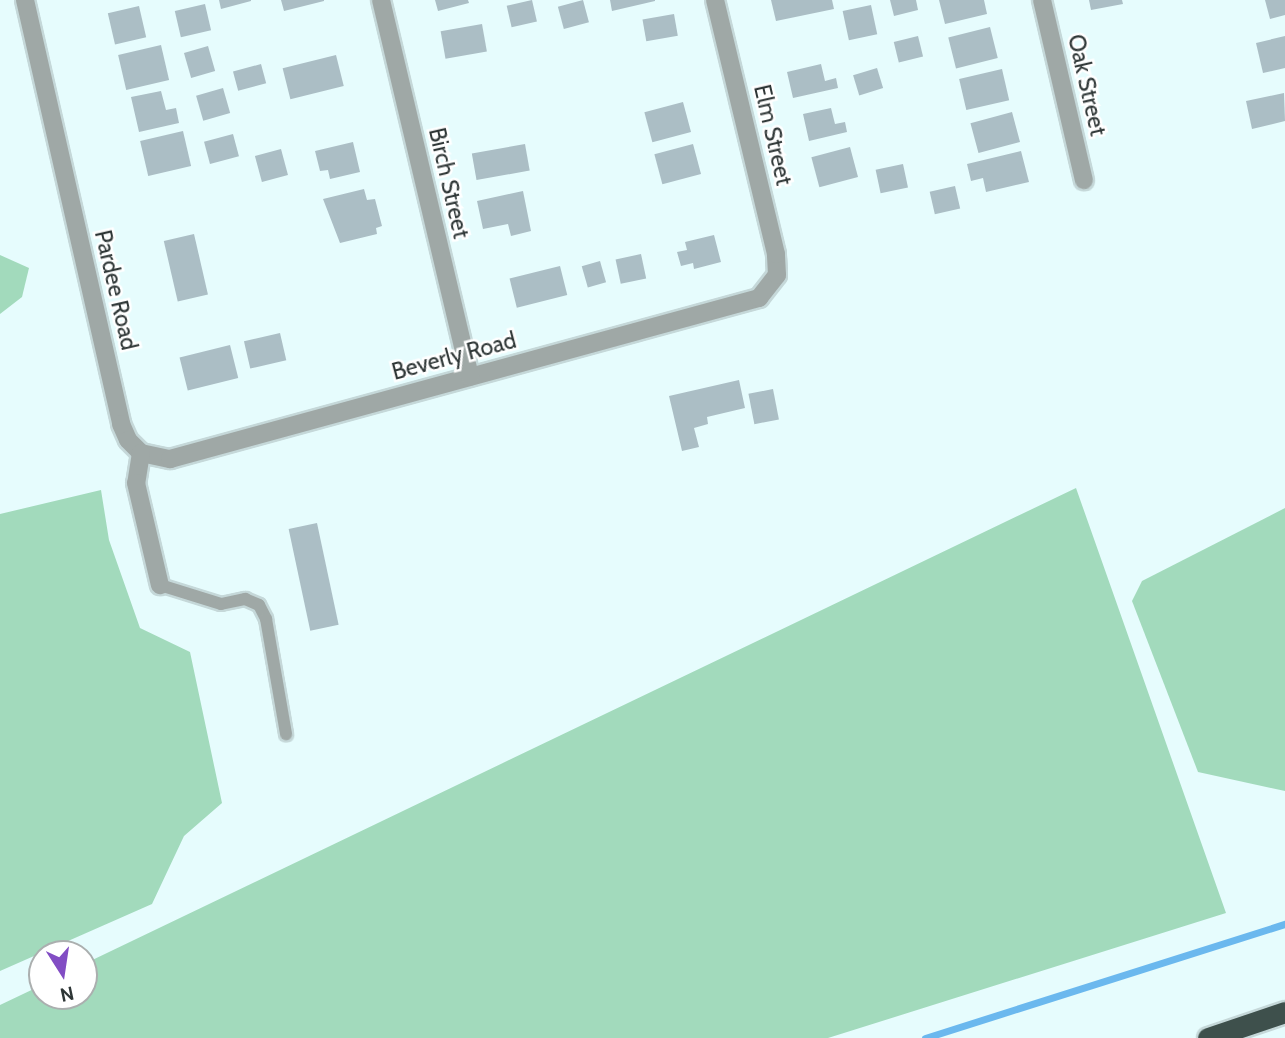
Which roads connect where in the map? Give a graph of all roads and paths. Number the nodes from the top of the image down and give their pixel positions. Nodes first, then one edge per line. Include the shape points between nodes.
1 (24, 0) edge
2 (381, 0) edge
3 (715, 0) edge
4 (1042, 0) edge
5 (1084, 180) dead end
6 (773, 282) joint
7 (470, 377) junction
8 (141, 453) junction
9 (160, 585) joint
10 (286, 734) dead end
11 (1285, 1012) edge
12 (1208, 1038) edge

1 - 8 street, Pardee Road via 121,424
2 - 7 street, Birch Street
3 - 6 street, Elm Street via 776,254
4 - 5 street, Oak Street
6 - 7 street, Beverly Road via 750,302
7 - 8 street, Beverly Road via 170,459
8 - 9 street via 136,483
9 - 10 lane via 221,604 245,599 259,605
11 - 12 highway

